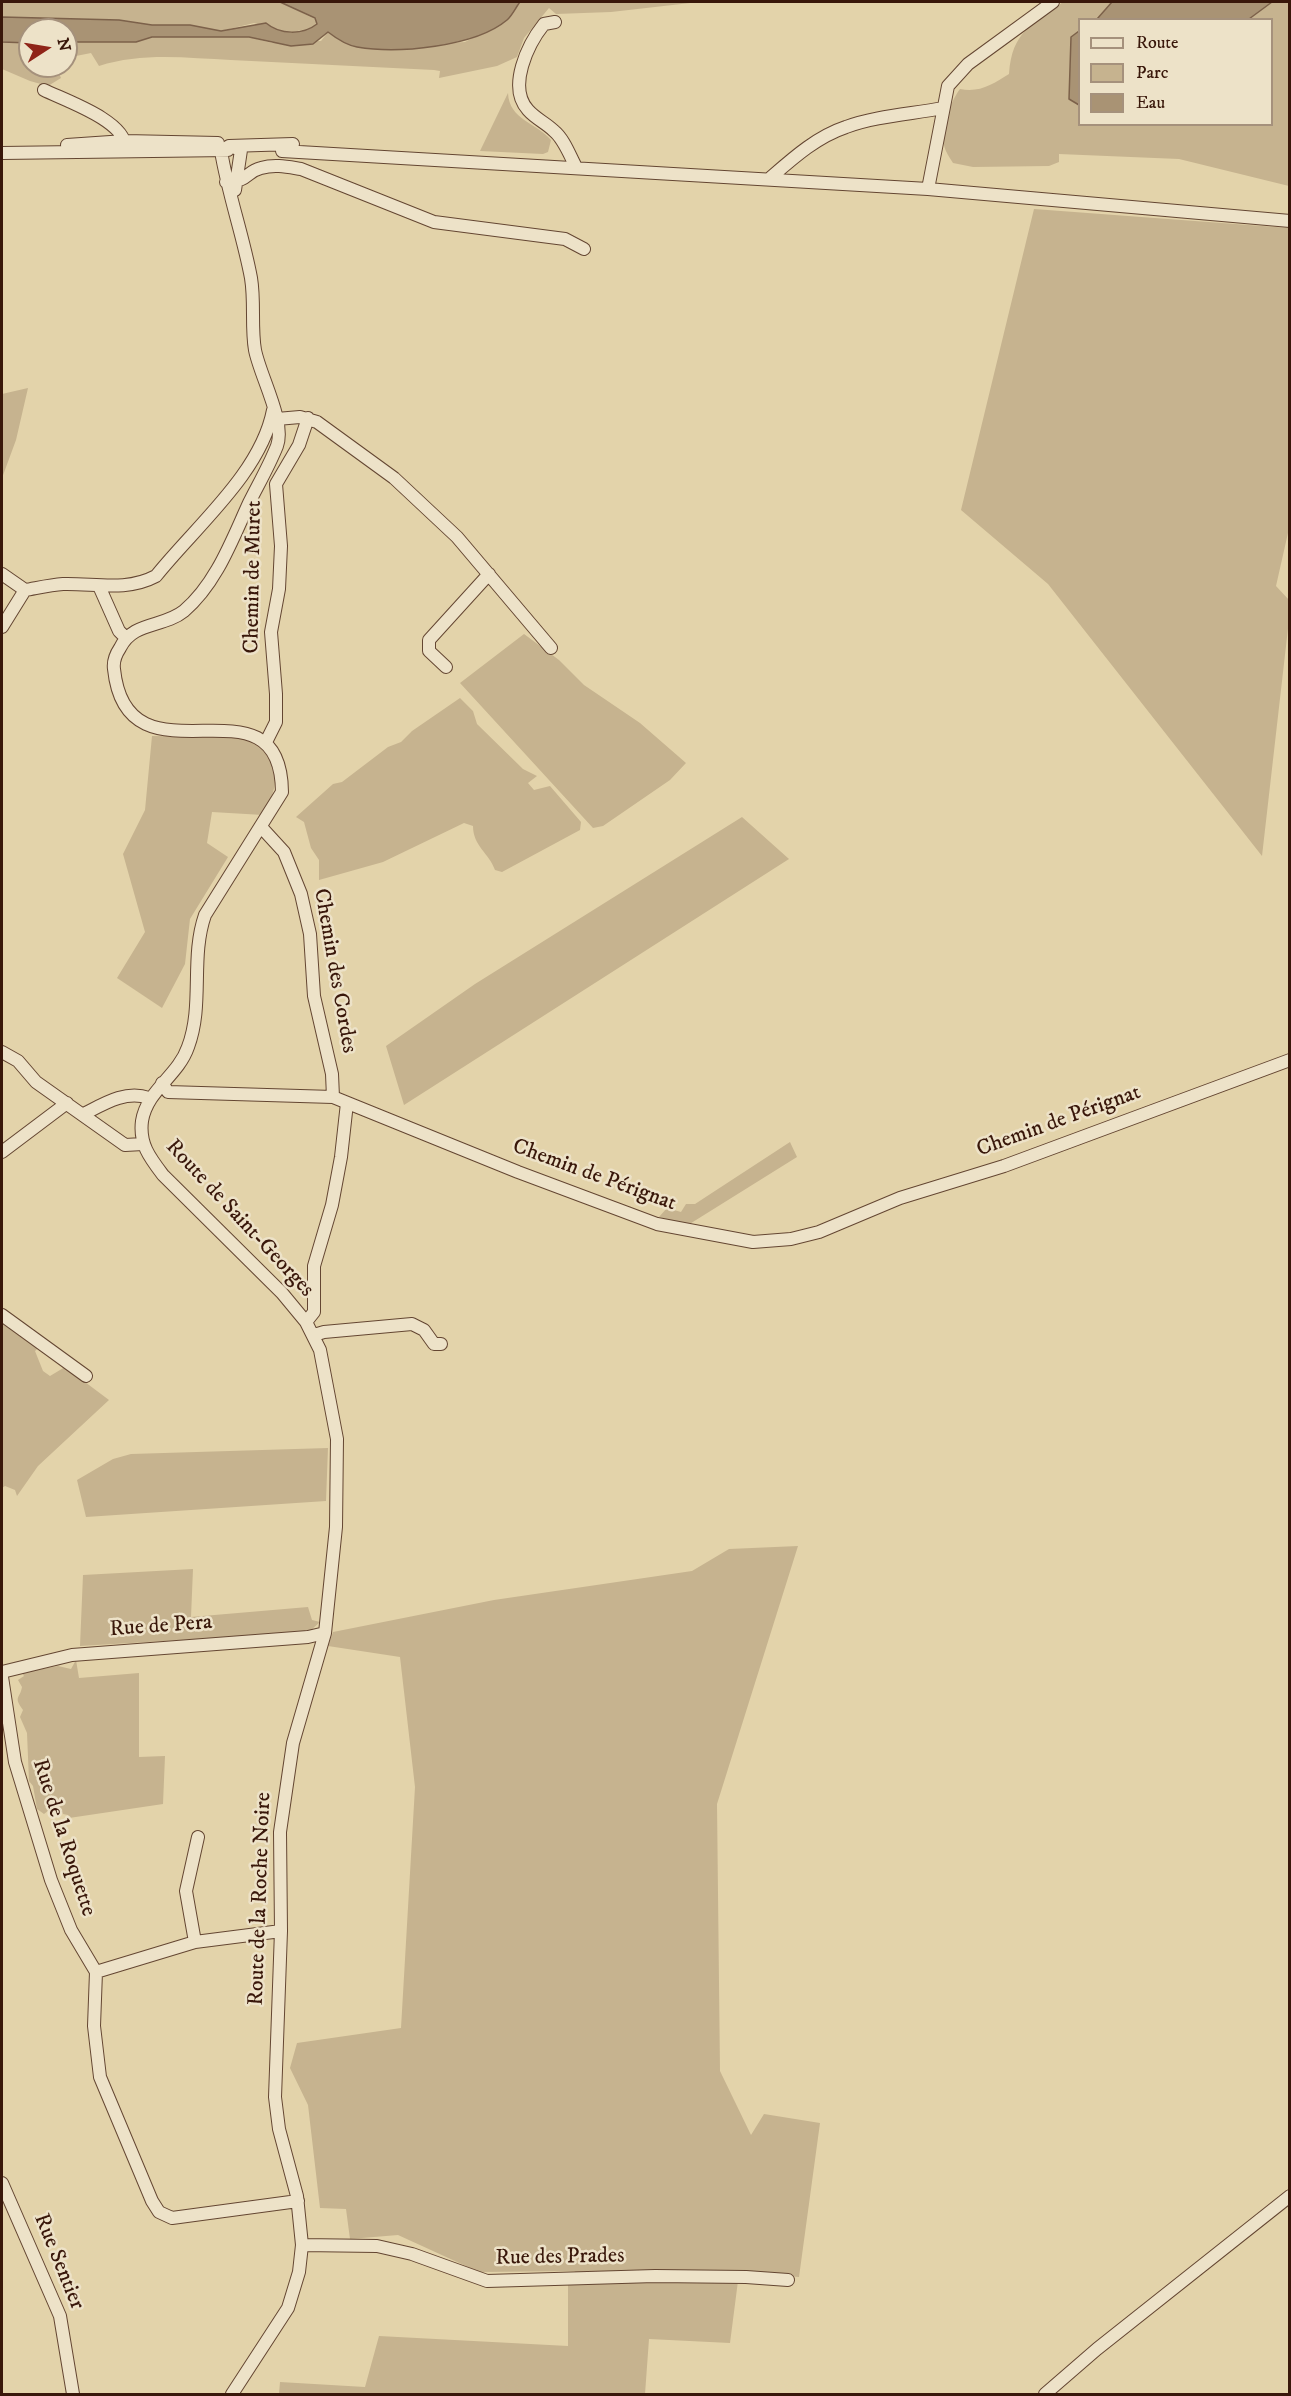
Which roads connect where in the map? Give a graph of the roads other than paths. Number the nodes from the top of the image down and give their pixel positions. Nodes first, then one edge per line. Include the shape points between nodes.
1 (1053, 2) edge
2 (555, 22) dead end
3 (44, 90) dead end
4 (943, 108) junction
5 (125, 147) junction
6 (228, 147) junction
7 (257, 150) junction
8 (2, 151) edge
9 (452, 161) junction
10 (576, 167) junction
11 (260, 168) junction
12 (769, 179) junction
13 (230, 182) junction
14 (928, 189) junction
15 (1290, 221) edge
16 (584, 249) dead end
17 (275, 414) junction
18 (308, 418) junction
19 (2, 574) edge
20 (489, 574) junction
21 (99, 586) junction
22 (25, 590) junction
23 (2, 627) edge
24 (125, 637) junction
25 (551, 648) dead end
26 (446, 668) dead end
27 (266, 741) junction
28 (262, 828) junction
29 (2, 1052) edge
30 (1287, 1060) edge
31 (162, 1083) junction
32 (333, 1097) junction
33 (149, 1098) junction
34 (67, 1103) junction
35 (347, 1103) junction
36 (84, 1114) junction
37 (143, 1144) junction
38 (2, 1152) edge
39 (2, 1315) edge
40 (306, 1322) junction
41 (314, 1335) junction
42 (441, 1344) dead end
43 (86, 1376) dead end
44 (325, 1634) junction
45 (2, 1674) edge
46 (198, 1837) dead end
47 (281, 1931) junction
48 (195, 1942) junction
49 (96, 1972) junction
50 (2, 2183) edge
51 (1290, 2196) edge
52 (298, 2201) junction
53 (302, 2245) junction
54 (788, 2280) dead end
55 (73, 2394) edge
56 (232, 2394) edge
57 (1045, 2394) edge

1 - 4 street via 968,64 948,86
2 - 10 street via 544,24 532,38 522,69 520,94 527,109 556,132
3 - 5 street via 112,123
4 - 12 street via 847,126 799,153
4 - 14 street
5 - 6 street
5 - 8 street
6 - 7 street
6 - 9 street via 293,144
6 - 13 street
6 - 13 street
7 - 9 street
7 - 11 street
9 - 10 street
10 - 12 street
11 - 13 street via 240,182
11 - 16 street via 301,169 434,222 565,239
12 - 14 street
13 - 17 street via 251,281 255,349
14 - 15 street
17 - 18 street
17 - 21 street via 249,469 156,576 145,582
17 - 24 street via 278,444 220,566 183,612
18 - 20 street via 394,478 436,515
18 - 27 street, Chemin de Muret via 298,446 276,484 279,589 271,632 276,723
19 - 22 street
20 - 25 street
20 - 26 street via 429,639 429,651
21 - 22 street via 63,584
21 - 24 street
22 - 23 street
24 - 27 street via 114,666 126,707 138,721 151,728 217,730
27 - 28 street via 280,768 282,792
28 - 31 street via 205,915 198,936 194,1029 188,1050
28 - 32 street, Chemin des Cordes via 284,852 301,894 310,934 314,996 332,1074
29 - 34 street
30 - 35 street, Chemin de Pérignat via 1004,1166 900,1198 819,1232 753,1242 657,1224
31 - 32 street, Chemin de Pérignat via 168,1092
31 - 33 street
32 - 35 street, Chemin de Pérignat
33 - 36 street via 139,1094 114,1098
33 - 37 street via 142,1120
34 - 36 street
34 - 38 street
35 - 40 street via 332,1205 314,1266 314,1312
36 - 37 street via 125,1144
37 - 40 street, Route de Saint-Georges via 163,1175 282,1293
39 - 43 street
40 - 41 street, Route de la Roche Noire
41 - 42 street via 412,1324 424,1330 435,1344
41 - 44 street, Route de la Roche Noire via 333,1409 338,1469
44 - 45 street, Rue de Pera via 72,1655
44 - 47 street, Route de la Roche Noire via 287,1772 280,1832
45 - 49 street, Rue de la Roquette via 15,1762 51,1880 71,1930
46 - 48 street via 186,1891
47 - 48 street
47 - 52 street, Route de la Roche Noire via 275,2097 279,2129
48 - 49 street
49 - 52 street via 94,2026 98,2070 159,2212 172,2218
50 - 55 street, Rue Sentier via 60,2316
51 - 57 street
52 - 53 street, Route de la Roche Noire
53 - 54 street, Rue des Prades via 377,2246 487,2281 655,2277
53 - 56 street, Route de la Roche Noire via 288,2308

